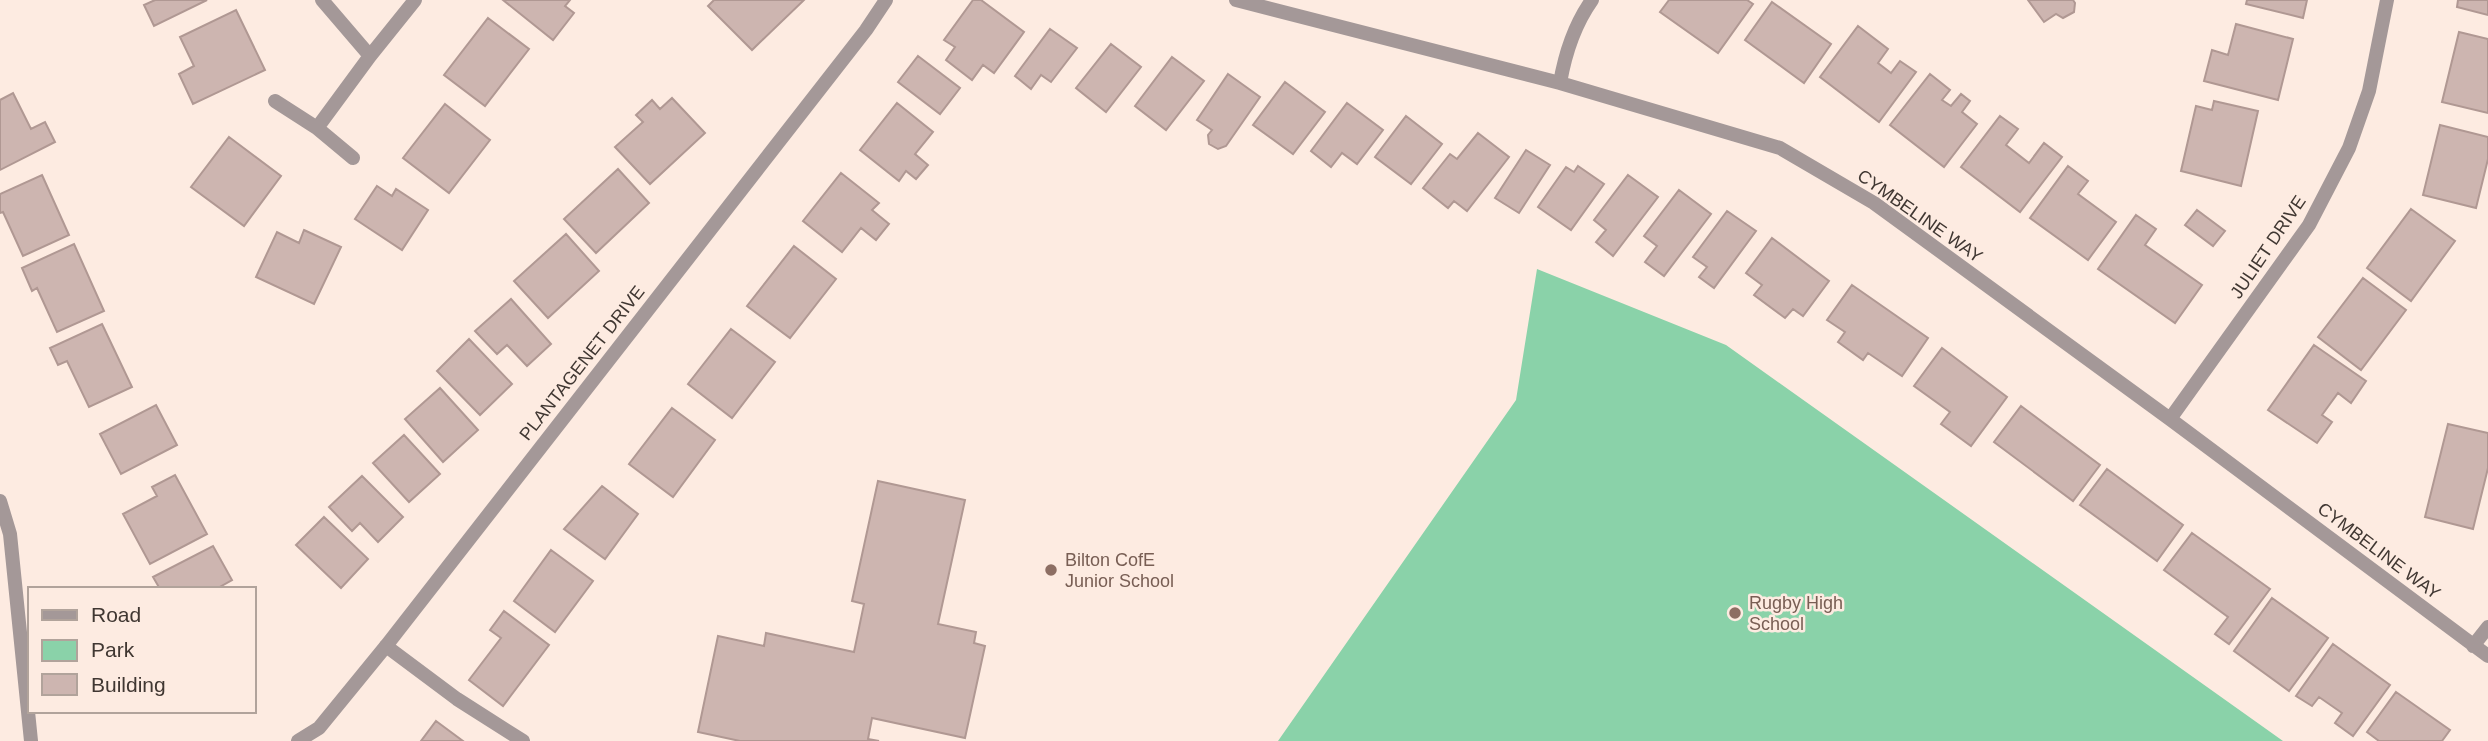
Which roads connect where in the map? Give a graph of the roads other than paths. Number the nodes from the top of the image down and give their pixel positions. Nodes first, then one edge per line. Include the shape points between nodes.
1 (322, 0) edge
2 (415, 0) edge
3 (886, 0) edge
4 (1236, 0) edge
5 (1592, 0) edge
6 (2387, 0) edge
7 (370, 56) junction
8 (1560, 83) junction
9 (275, 101) dead end
10 (317, 128) junction
11 (353, 158) dead end
12 (2170, 419) junction
13 (0, 501) edge
14 (0, 613) edge
15 (17, 613) junction
16 (2488, 627) edge
17 (386, 646) junction
18 (2473, 646) junction
19 (2488, 656) edge
20 (31, 741) edge
21 (298, 741) edge
22 (523, 741) edge

1 - 7 street
2 - 7 street
3 - 17 street, PLANTAGENET DRIVE
4 - 8 street, CYMBELINE WAY
5 - 8 street via 1582,14
6 - 12 street, JULIET DRIVE via 2369,91 2349,148 2309,225
7 - 10 street
8 - 12 street, CYMBELINE WAY via 1780,148 1874,203
9 - 10 street
10 - 11 street
12 - 18 street, CYMBELINE WAY
13 - 15 street via 10,534
14 - 15 street
15 - 20 street
16 - 18 street
17 - 21 street, PLANTAGENET DRIVE via 319,728
17 - 22 street
18 - 19 street, CYMBELINE WAY

